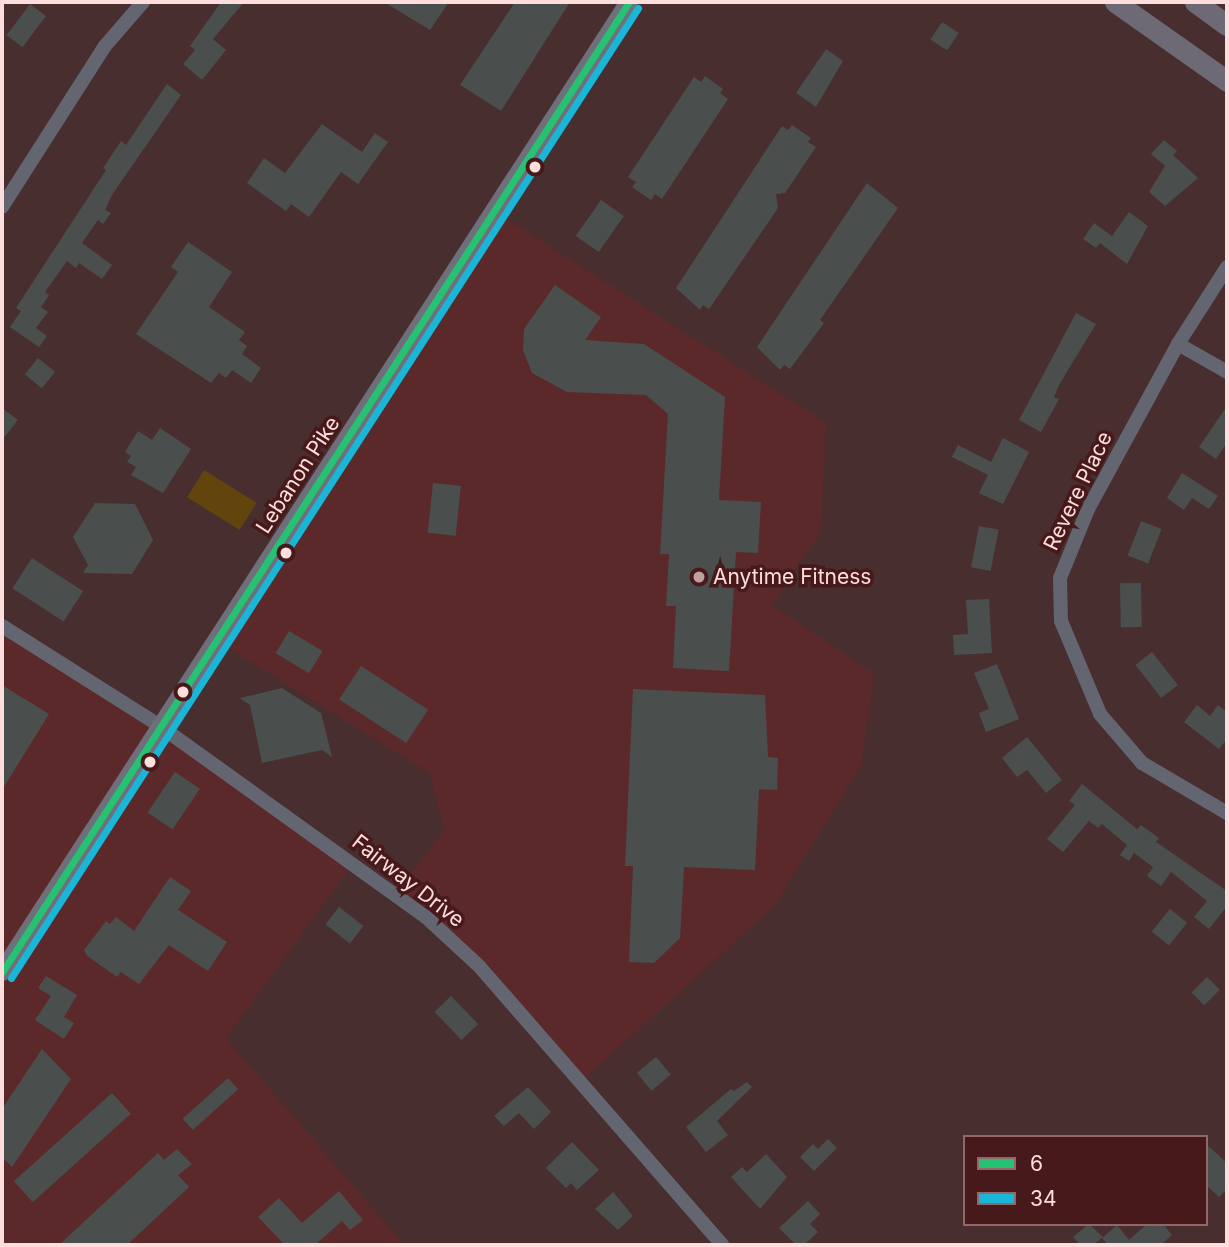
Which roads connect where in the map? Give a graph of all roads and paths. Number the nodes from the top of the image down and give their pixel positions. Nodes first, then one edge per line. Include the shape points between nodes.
1 (142, 2) edge
2 (629, 2) edge
3 (1115, 2) edge
4 (1195, 2) edge
5 (1227, 24) edge
6 (1227, 81) edge
7 (2, 207) edge
8 (1227, 267) edge
9 (1178, 344) junction
10 (1227, 372) edge
11 (2, 626) edge
12 (160, 726) junction
13 (1227, 813) edge
14 (2, 972) edge
15 (722, 1245) edge

1 - 7 street via 105,46
2 - 12 main road, Lebanon Pike
3 - 6 highway
4 - 5 highway
8 - 9 street, Revere Place
9 - 10 street
9 - 13 street, Revere Place via 1088,509 1060,578 1061,621 1100,714 1142,763
11 - 12 street, Fairway Drive
12 - 14 main road, Lebanon Pike
12 - 15 street, Fairway Drive via 416,910 479,966

